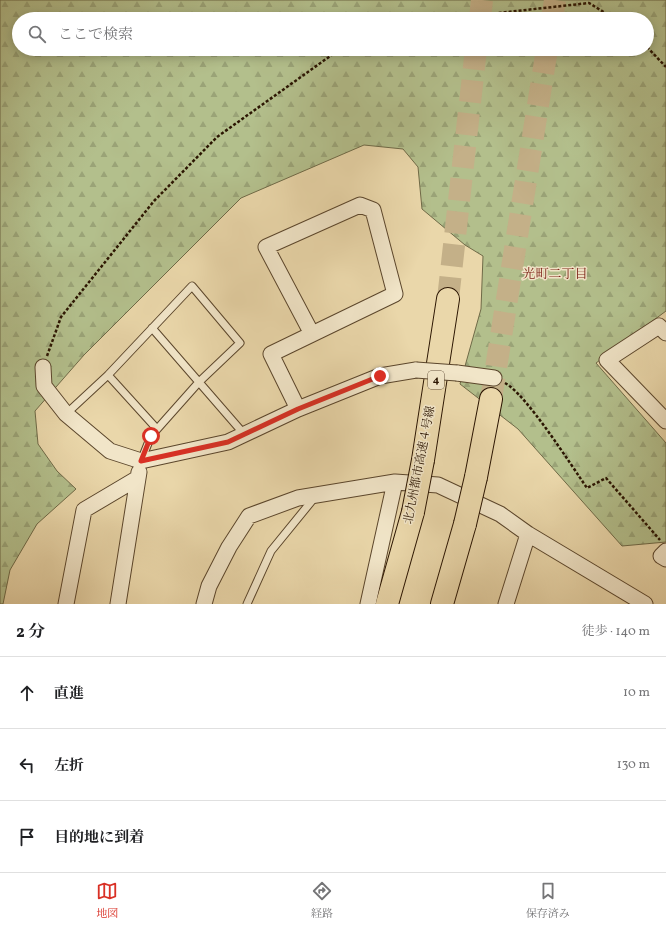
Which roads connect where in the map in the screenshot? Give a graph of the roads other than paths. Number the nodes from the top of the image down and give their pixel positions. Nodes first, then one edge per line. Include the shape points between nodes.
1 (448, 299) tunnel mouth
2 (152, 328) junction
3 (666, 333) edge
4 (312, 334) junction
5 (43, 367) road end
6 (108, 375) junction
7 (494, 378) road end
8 (199, 382) junction
9 (491, 399) tunnel mouth
10 (298, 409) junction
11 (66, 414) junction
12 (666, 421) edge
13 (157, 429) junction
14 (244, 434) junction
15 (141, 461) junction
16 (138, 478) junction
17 (395, 482) junction
18 (317, 495) junction
19 (528, 534) junction
20 (664, 546) edge
21 (666, 560) edge
22 (66, 604) edge
23 (118, 604) edge
24 (204, 604) edge
25 (247, 604) edge
26 (368, 604) edge
27 (387, 604) edge
28 (442, 604) edge
29 (506, 604) edge
30 (645, 604) edge

1 - 27 highway, 北九州都市高速４号線 / 4, bridge via 423,460
2 - 6 lane
2 - 8 lane
2 - 8 lane via 192,286 240,343
3 - 12 street via 659,326 607,360
4 - 4 street via 266,247 360,205 373,210 395,294
4 - 10 street via 270,354
5 - 11 street via 44,386
6 - 11 lane
6 - 13 lane
7 - 10 street, bridge via 416,370 380,376
8 - 13 lane
8 - 14 lane
9 - 28 highway, bridge via 465,524
10 - 14 street
11 - 15 street via 110,451
13 - 15 lane via 151,436
14 - 15 street via 228,442
15 - 16 street
16 - 22 street via 84,510
16 - 23 street
17 - 18 street
17 - 19 street via 438,485 500,514
17 - 26 street
18 - 24 street via 298,498 249,516 209,586
18 - 25 lane via 271,551
19 - 29 street
19 - 30 street
20 - 21 street via 661,556

